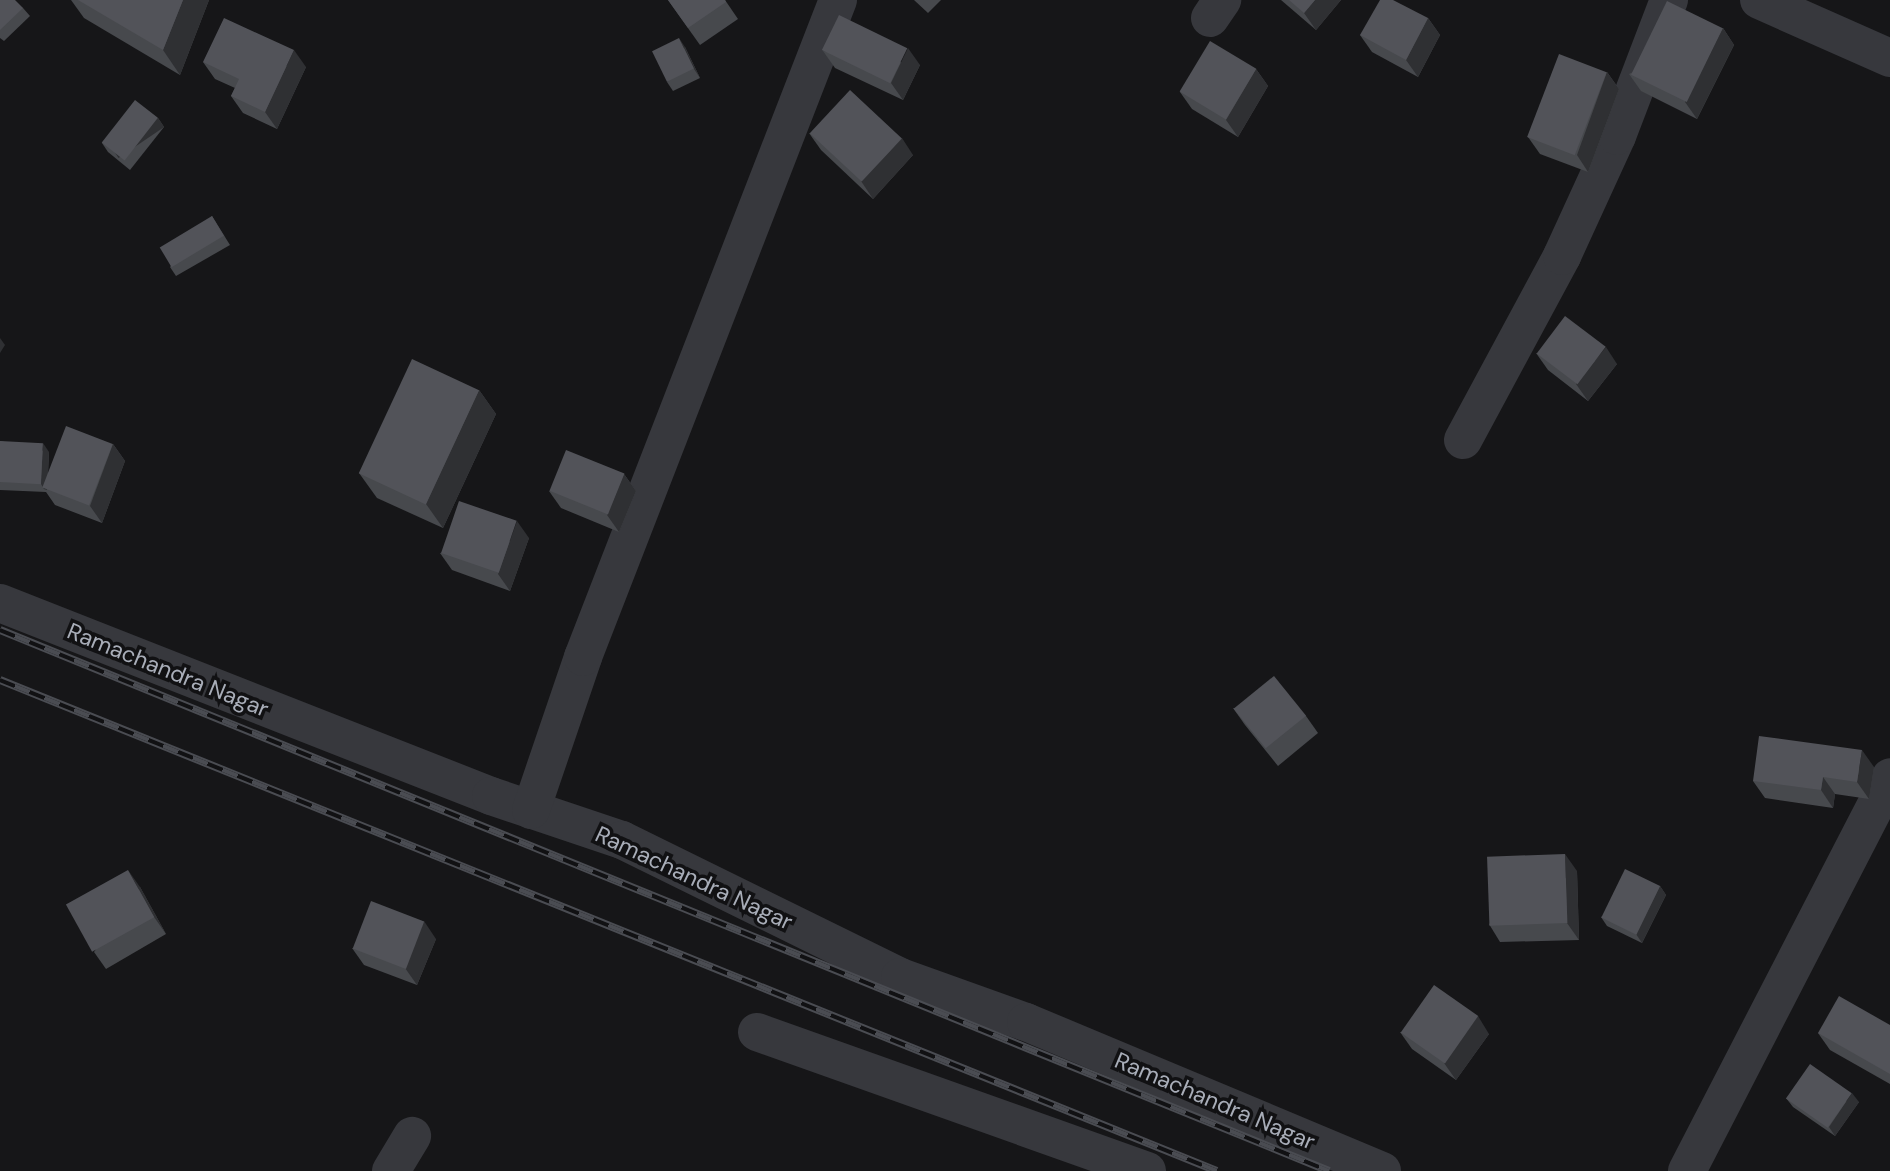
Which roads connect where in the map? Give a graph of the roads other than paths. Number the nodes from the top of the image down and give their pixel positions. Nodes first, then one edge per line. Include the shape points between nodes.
1 (838, 0) edge
2 (1669, 0) edge
3 (1759, 0) edge
4 (1890, 58) edge
5 (1463, 440) dead end
6 (0, 603) edge
7 (1890, 777) edge
8 (531, 810) junction
9 (757, 1032) dead end
10 (412, 1136) dead end
11 (391, 1171) edge
12 (1147, 1171) edge
13 (1382, 1171) edge
14 (1687, 1171) edge

1 - 8 street via 583,657
2 - 5 street via 1617,136 1562,256
3 - 4 street
6 - 8 street, Ramachandra Nagar
7 - 14 street
8 - 13 street, Ramachandra Nagar via 622,840 900,977 1063,1037
9 - 12 street
10 - 11 street

